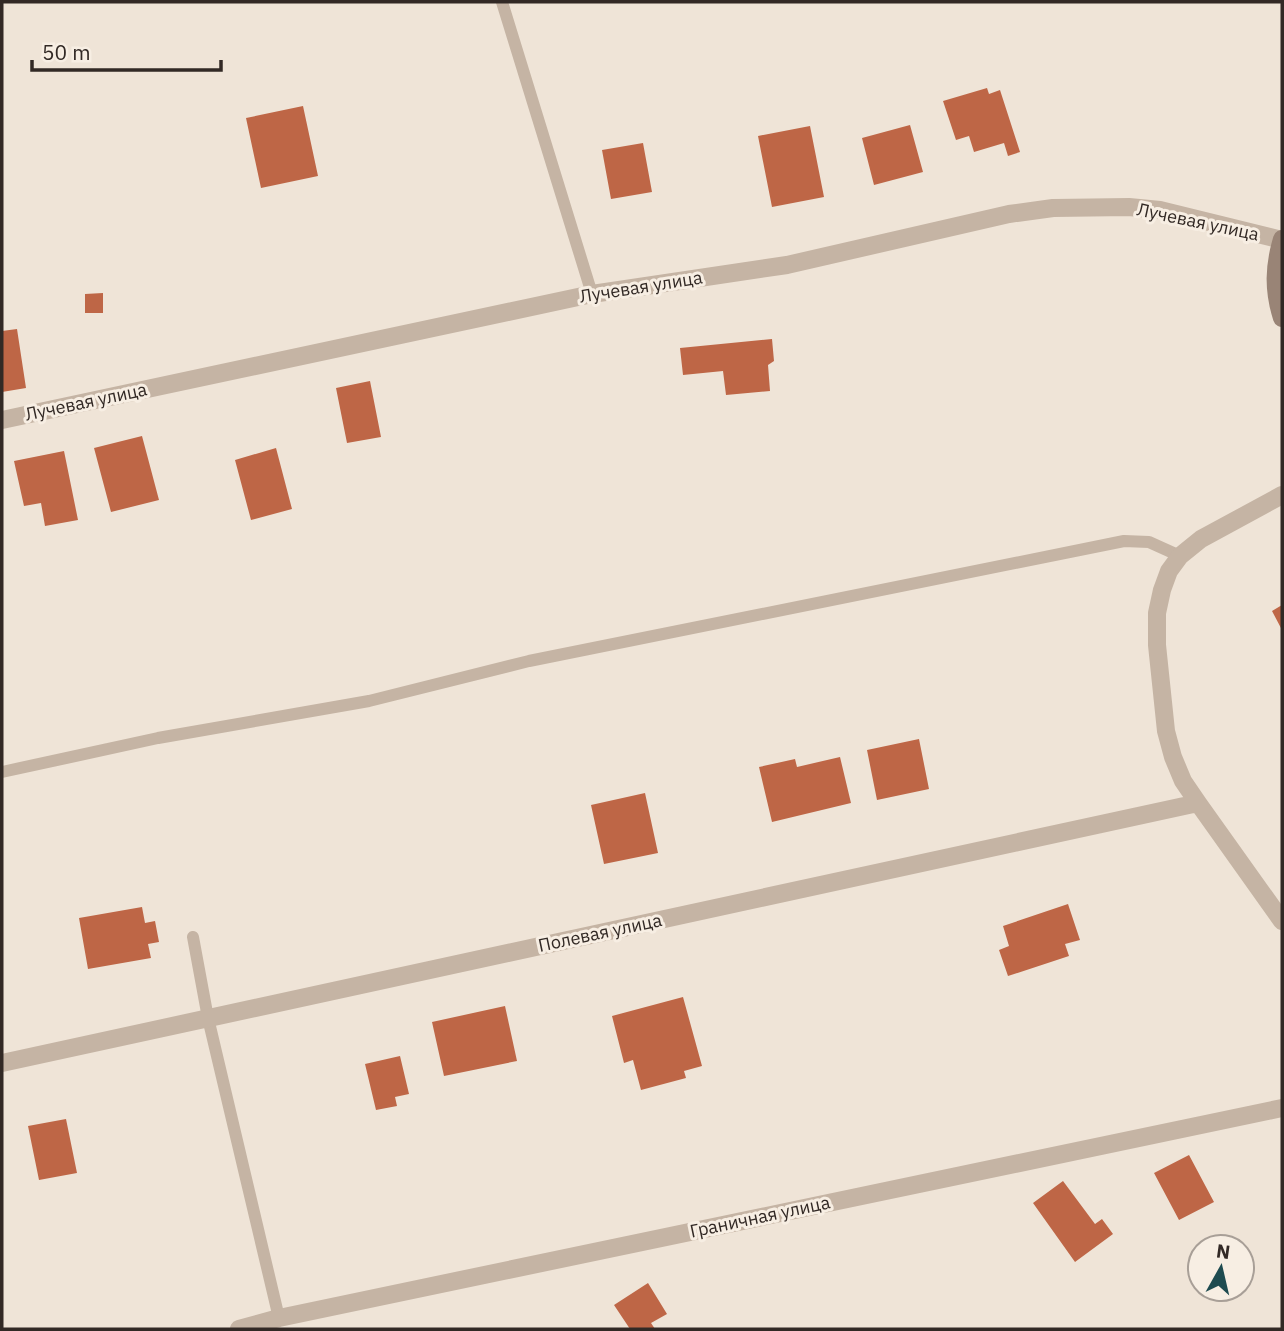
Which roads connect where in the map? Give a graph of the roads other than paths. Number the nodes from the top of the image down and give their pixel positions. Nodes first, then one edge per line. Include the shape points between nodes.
1 (502, 2) edge
2 (1282, 239) edge
3 (592, 294) junction
4 (1282, 318) edge
5 (2, 420) edge
6 (1282, 495) edge
7 (1180, 556) junction
8 (2, 772) edge
9 (1198, 803) junction
10 (1282, 921) edge
11 (193, 937) dead end
12 (208, 1018) junction
13 (2, 1063) edge
14 (1282, 1108) edge
15 (279, 1318) junction
16 (239, 1329) edge

1 - 3 lane
2 - 3 street, Лучевая улица via 1160,210 1054,208 1009,214 787,265
2 - 4 main road via 1274,276
3 - 5 street, Лучевая улица
6 - 7 street via 1200,539
7 - 8 lane via 1149,542 1124,541 529,661 369,701 158,738
7 - 9 street via 1162,590 1157,645 1166,731 1178,769
9 - 10 street
9 - 12 street, Полевая улица
11 - 12 lane
12 - 13 street, Полевая улица
12 - 15 lane
14 - 15 street, Граничная улица
15 - 16 street, Граничная улица

